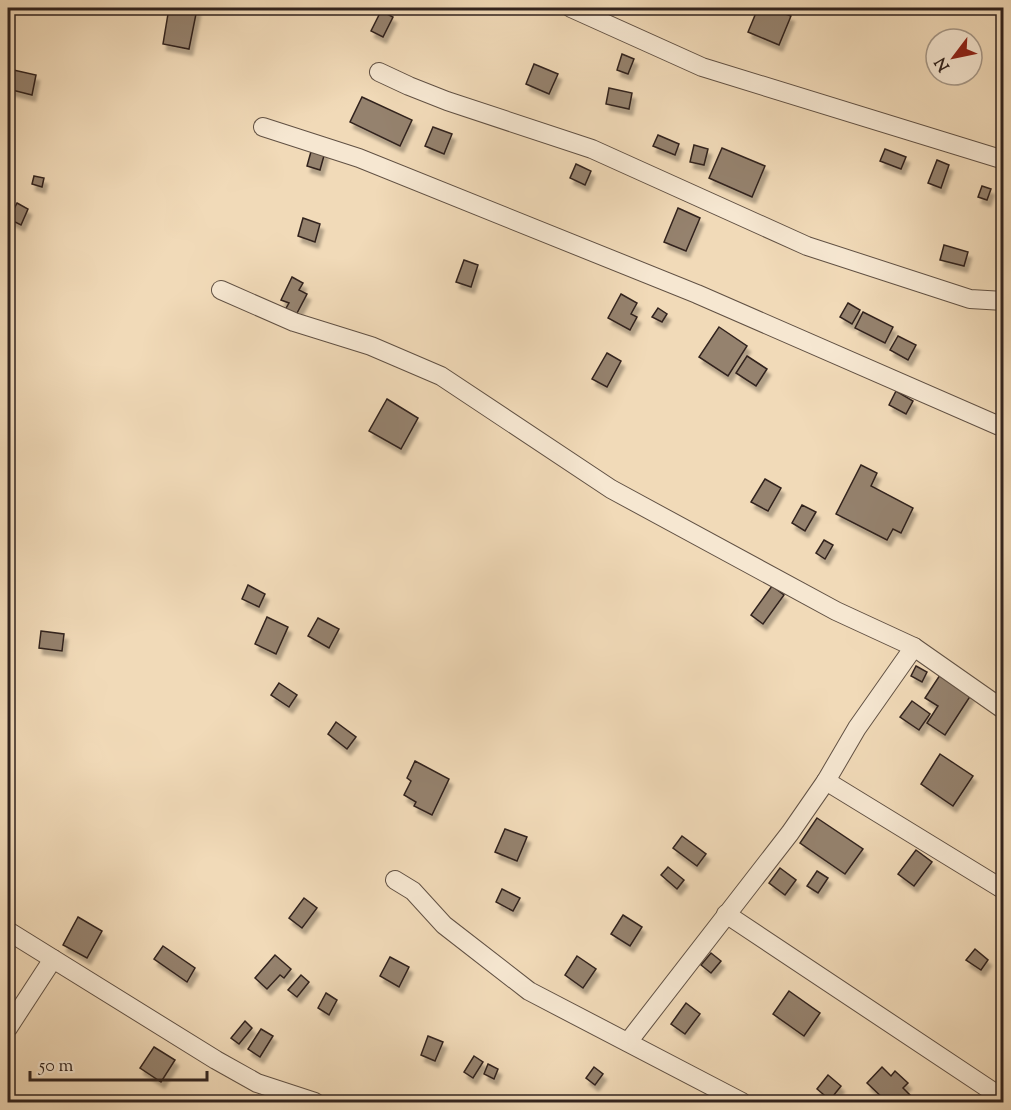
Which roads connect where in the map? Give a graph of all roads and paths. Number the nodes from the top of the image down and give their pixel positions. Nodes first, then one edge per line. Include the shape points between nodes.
1 (571, 8) edge
2 (380, 72) dead end
3 (263, 127) dead end
4 (1004, 160) edge
5 (221, 290) dead end
6 (1004, 301) edge
7 (1004, 428) edge
8 (914, 647) junction
9 (1004, 710) edge
10 (826, 781) junction
11 (395, 880) dead end
12 (1004, 890) edge
13 (726, 914) junction
14 (8, 931) edge
15 (53, 958) junction
16 (8, 1028) edge
17 (628, 1042) junction
18 (1004, 1099) edge
19 (315, 1102) edge
20 (742, 1102) edge

1 - 4 street via 702,67
2 - 6 street via 447,101 592,149 807,246 970,299
3 - 7 street via 359,158 697,294
5 - 8 street via 294,322 371,346 441,376 611,489 836,611
8 - 9 street
8 - 10 street via 857,728
10 - 12 street
10 - 13 street
11 - 17 street via 413,891 444,925 529,991
13 - 17 street
13 - 18 street
14 - 15 street
15 - 16 street
15 - 19 street via 257,1083
17 - 20 street

